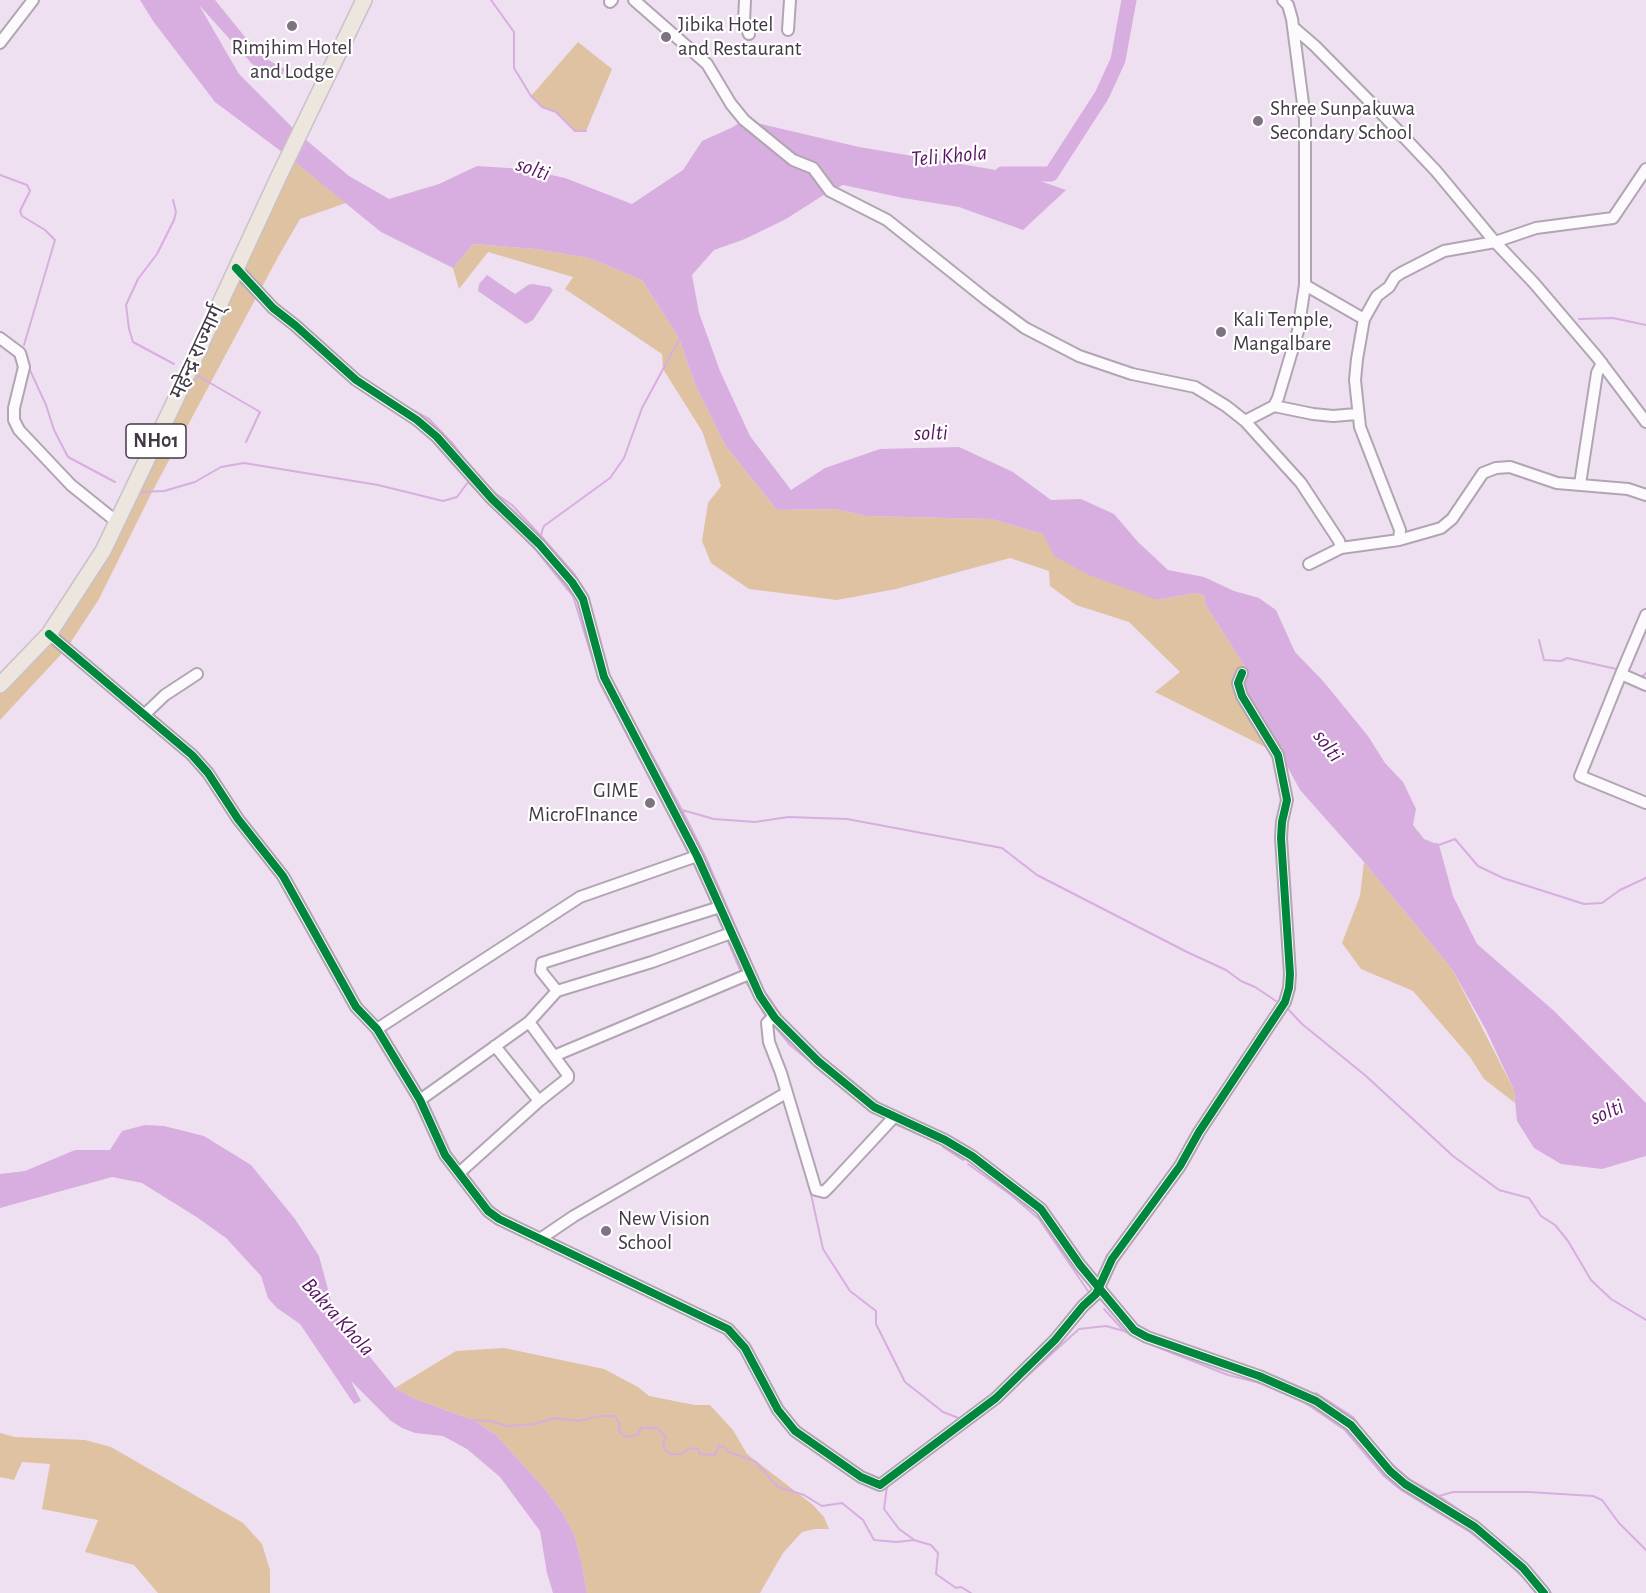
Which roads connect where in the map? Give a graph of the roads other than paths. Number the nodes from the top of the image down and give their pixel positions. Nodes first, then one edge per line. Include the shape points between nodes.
1 (33, 0) edge
2 (364, 0) edge
3 (634, 0) edge
4 (745, 0) edge
5 (790, 0) edge
6 (1284, 0) edge
7 (1293, 27) junction
8 (788, 30) dead end
9 (749, 34) dead end
10 (0, 43) edge
11 (1646, 169) edge
12 (1495, 242) junction
13 (236, 268) junction
14 (1305, 285) junction
15 (1364, 319) junction
16 (0, 338) edge
17 (1602, 363) junction
18 (1274, 406) junction
19 (1358, 414) junction
20 (1245, 421) junction
21 (1646, 422) edge
22 (1580, 484) junction
23 (1646, 495) edge
24 (117, 522) junction
25 (1399, 540) junction
26 (1341, 548) junction
27 (1309, 564) dead end
28 (1646, 615) edge
29 (49, 634) junction
30 (1242, 673) dead end
31 (197, 674) dead end
32 (1621, 674) junction
33 (0, 685) edge
34 (1646, 685) edge
35 (144, 715) junction
36 (1646, 803) edge
37 (697, 856) junction
38 (720, 907) junction
39 (731, 933) junction
40 (749, 974) junction
41 (557, 991) junction
42 (774, 1016) junction
43 (529, 1022) junction
44 (376, 1029) junction
45 (495, 1046) junction
46 (554, 1056) junction
47 (786, 1093) junction
48 (420, 1100) junction
49 (539, 1101) junction
50 (894, 1116) junction
51 (459, 1173) junction
52 (540, 1239) junction
53 (1099, 1288) junction
54 (1544, 1593) edge

1 - 10 street
2 - 13 highway, महेन्द्र राज्मार्ग् / NH01
3 - 20 street via 707,64 744,120 793,160 813,168 830,191 887,220 1025,328 1079,356 1132,374 1195,387
4 - 9 street via 744,22
5 - 8 street
6 - 7 street
7 - 12 street via 1436,171
7 - 14 street via 1305,119
11 - 12 street via 1613,218 1536,228
12 - 15 street via 1451,249 1401,273 1377,296
12 - 17 street
13 - 24 highway, महेन्द्र राज्मार्ग् / NH01
13 - 37 street via 273,308 356,380 437,437 572,582 583,600 604,677
14 - 15 street
14 - 18 street via 1298,331
15 - 19 street via 1354,380
16 - 24 street via 20,353 24,367 14,408 19,430 71,485
17 - 21 street
17 - 22 street via 1597,373
18 - 19 street via 1333,416
18 - 20 street
19 - 25 street via 1400,530
20 - 26 street via 1301,483
22 - 23 street
22 - 25 street via 1557,483 1510,467 1489,469 1448,524
24 - 29 highway, महेन्द्र राज्मार्ग् / NH01 via 103,551
25 - 26 street
26 - 27 street
28 - 32 street
29 - 33 highway, महेन्द्र राज्मार्ग् / NH01
29 - 35 street
30 - 53 street via 1238,683 1242,696 1278,755 1287,801 1281,838 1289,988 1285,1002 1180,1166 1112,1259
31 - 35 street
32 - 34 street
32 - 36 street via 1580,776
35 - 44 street via 208,773 283,876 356,1007
37 - 38 street
37 - 44 street via 580,897
38 - 39 street
38 - 41 street via 542,963 541,971
39 - 40 street
39 - 41 street
40 - 42 street
40 - 46 street
41 - 43 street
42 - 47 street via 767,1023 769,1042
42 - 50 street via 818,1061 874,1107
43 - 45 street
43 - 46 street
44 - 48 street
45 - 48 street
45 - 49 street
46 - 49 street via 568,1075
47 - 50 street via 816,1190 821,1192
47 - 52 street
48 - 51 street via 445,1155
49 - 51 street
50 - 53 street via 972,1156 1041,1209
51 - 52 street via 499,1220
52 - 53 street via 728,1329 746,1348 778,1410 795,1431 861,1477 880,1485 996,1398 1055,1340
53 - 54 street via 1134,1330 1147,1337 1259,1376 1316,1401 1351,1425 1390,1472 1475,1527 1523,1568

